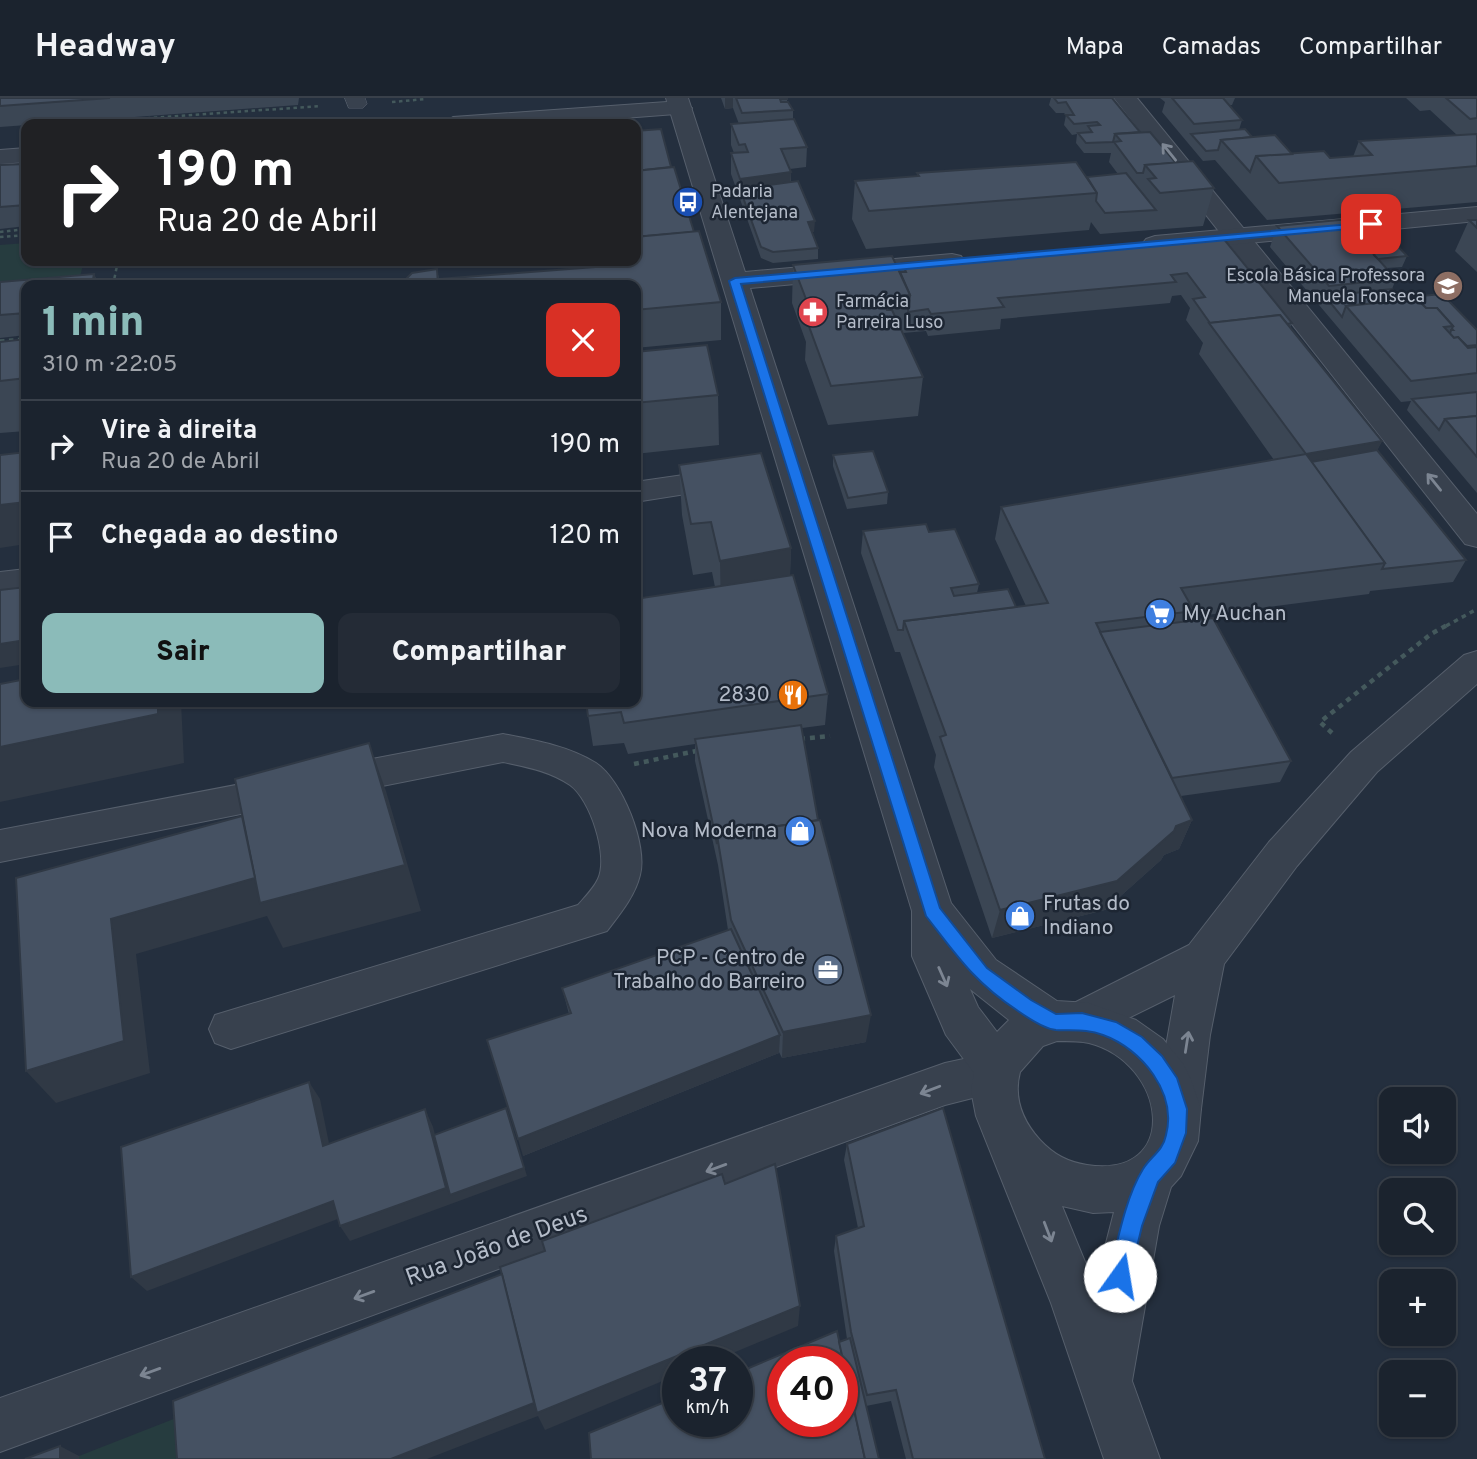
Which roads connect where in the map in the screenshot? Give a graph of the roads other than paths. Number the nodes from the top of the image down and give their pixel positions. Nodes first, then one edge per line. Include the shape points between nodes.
1 (1125, 98) edge
2 (679, 103) edge
3 (507, 119) edge
4 (21, 155) edge
5 (0, 157) edge
6 (1477, 214) edge
7 (1238, 236) junction
8 (1129, 246) edge
9 (979, 259) edge
10 (735, 281) junction
11 (793, 469) junction
12 (641, 491) edge
13 (1477, 536) edge
14 (21, 581) edge
15 (0, 584) edge
16 (1477, 664) edge
17 (0, 846) edge
18 (933, 911) junction
19 (1205, 958) junction
20 (1068, 1021) junction
21 (230, 1029) dead end
22 (996, 1071) junction
23 (1178, 1109) junction
24 (1013, 1146) junction
25 (1150, 1176) junction
26 (1106, 1380) junction
27 (0, 1425) edge
28 (1132, 1459) edge

7 -> 1 street
2 - 3 street
2 - 10 street
4 - 5 street
6 - 7 street
7 - 8 street
13 -> 7 street
9 - 10 street
10 - 11 street
11 - 12 street
11 - 18 street
14 - 15 street
16 - 19 street via 1364,762 1283,854
17 - 21 street via 503,748 549,759 582,775 603,793 624,859 616,890 592,918
18 - 20 street via 981,973 1025,1006
18 -> 22 street via 933,956 962,1021
19 - 20 street
23 -> 19 street
20 - 22 street via 1030,1030 1010,1046
20 - 23 street via 1109,1028 1135,1043 1170,1084
22 - 24 street via 999,1120
22 -> 27 street, Rua João de Deus via 945,1084
23 - 25 street via 1177,1133 1168,1157
24 - 25 street via 1036,1168 1064,1184 1095,1191 1125,1188
24 -> 26 street
25 - 26 street via 1120,1276
26 - 28 street

